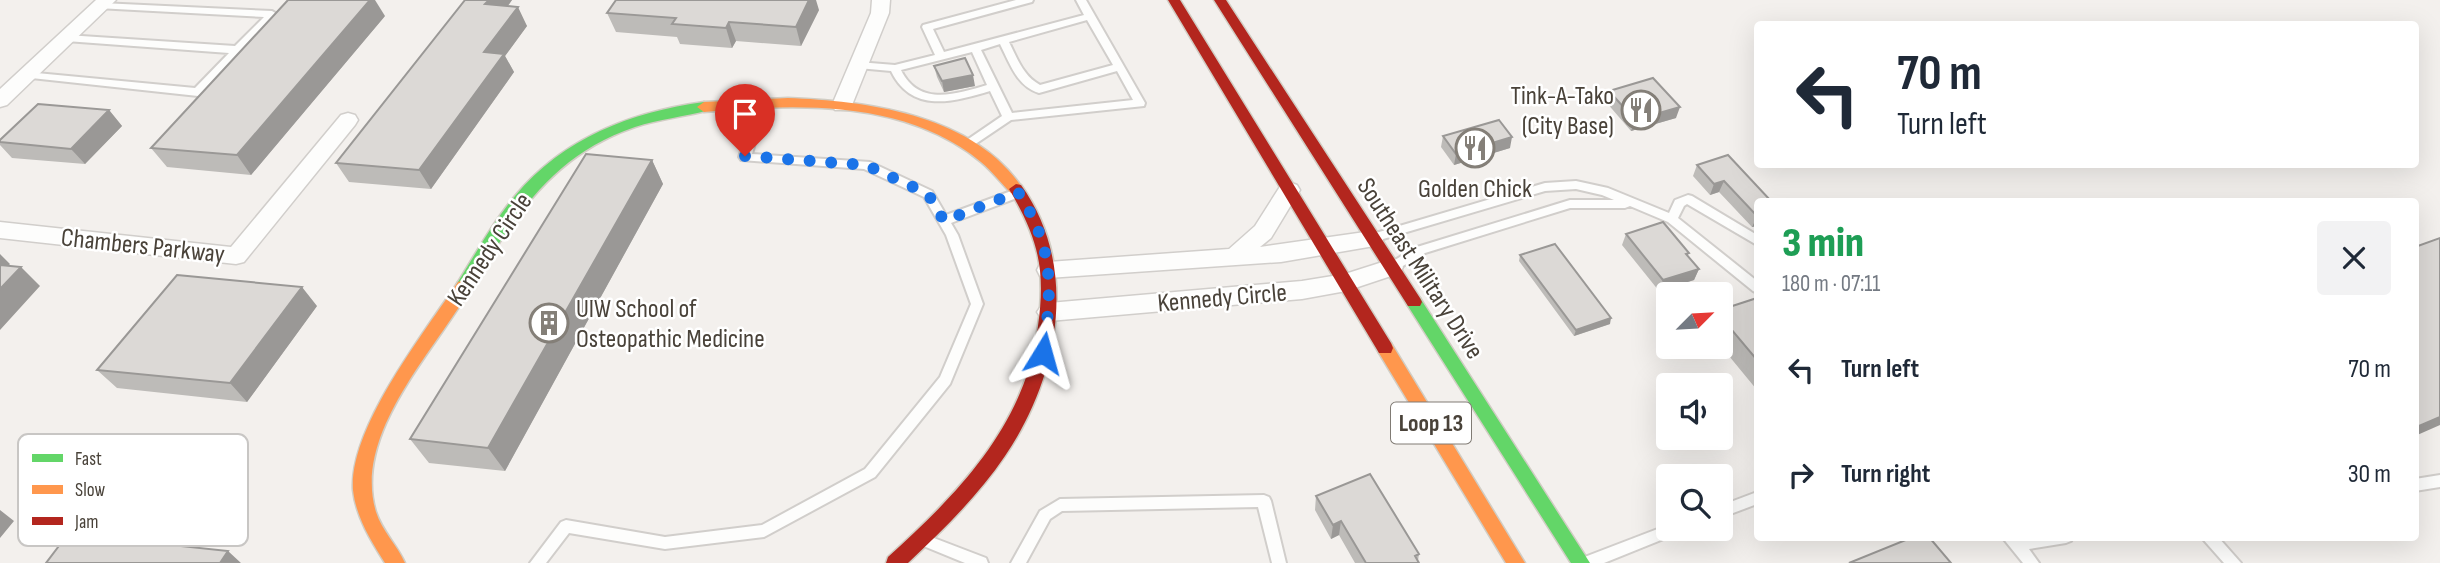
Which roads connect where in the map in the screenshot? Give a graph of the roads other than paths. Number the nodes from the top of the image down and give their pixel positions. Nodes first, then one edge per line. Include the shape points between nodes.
1 (881, 0) edge
2 (1025, 0) edge
3 (1081, 0) edge
4 (1174, 0) edge
5 (1220, 0) edge
6 (104, 3) edge
7 (1091, 16) junction
8 (66, 38) junction
9 (1003, 40) junction
10 (975, 48) junction
11 (238, 50) junction
12 (941, 56) junction
13 (858, 65) junction
14 (1120, 67) junction
15 (895, 68) junction
16 (26, 75) junction
17 (993, 87) junction
18 (0, 100) edge
19 (761, 103) junction
20 (842, 105) junction
21 (1008, 117) junction
22 (348, 120) dead end
23 (968, 145) junction
24 (1289, 190) junction
25 (1018, 192) junction
26 (1630, 204) junction
27 (1672, 219) junction
28 (944, 221) junction
29 (0, 230) edge
30 (1372, 239) junction
31 (1754, 239) edge
32 (1323, 247) junction
33 (1235, 257) junction
34 (1392, 267) junction
35 (1048, 270) junction
36 (1346, 282) junction
37 (1754, 286) edge
38 (1049, 312) junction
39 (2440, 481) edge
40 (2419, 484) edge
41 (1754, 499) edge
42 (1733, 507) edge
43 (1656, 536) edge
44 (922, 540) junction
45 (2012, 541) edge
46 (2211, 541) edge
47 (975, 562) edge
48 (396, 563) edge
49 (537, 563) edge
50 (895, 563) edge
51 (1018, 563) edge
52 (1279, 563) edge
53 (1516, 563) edge
54 (1581, 563) edge
55 (1587, 563) edge
56 (2032, 563) edge
57 (2234, 563) edge

1 - 13 street
2 - 12 lane via 927,26
3 - 7 lane
4 - 24 main road, Loop 13
5 - 30 main road, Southeast Military Drive / Loop 13
6 - 8 street
6 - 11 lane via 272,14
7 - 9 lane
7 - 14 lane
8 - 11 lane
8 - 16 street
9 - 10 lane
9 - 14 lane via 1033,88
10 - 12 lane
10 - 17 lane
11 - 16 lane via 198,92
12 - 15 lane
13 - 15 lane
13 - 20 street
14 - 21 lane via 1140,103
15 - 17 lane via 905,88 931,99
16 - 18 street
17 - 21 lane
19 - 20 main road, Kennedy Circle
19 - 28 lane via 745,156 866,165 928,194
19 - 48 main road, Kennedy Circle via 698,107 636,122 576,149 523,193 375,424 363,454 361,492 367,519
20 - 23 main road, Kennedy Circle via 886,111
21 - 23 lane
22 - 29 street, Chambers Parkway via 236,256
23 - 25 main road, Kennedy Circle via 997,167
24 - 32 main road, Loop 13
24 - 33 street via 1263,232
25 - 28 lane
25 - 35 main road, Kennedy Circle via 1037,224
26 - 27 lane
26 - 30 lane via 1604,191 1576,185 1545,187
26 - 34 lane via 1570,204 1421,250
27 - 31 lane via 1679,203 1688,199
27 - 37 lane
28 - 49 lane via 977,304 945,380 870,473 764,531 665,543 566,526
30 - 32 street, Kennedy Circle
30 - 34 main road, Southeast Military Drive / Loop 13
32 - 33 street, Kennedy Circle
32 - 36 main road, Loop 13
33 - 35 street, Kennedy Circle
34 - 36 street, Kennedy Circle
34 - 54 main road, Southeast Military Drive / Loop 13
35 - 38 main road, Kennedy Circle
36 - 38 street, Kennedy Circle
36 - 53 main road, Loop 13
38 - 44 main road, Kennedy Circle via 1043,353 1024,411 972,489
39 - 40 lane
41 - 42 lane
43 - 55 lane
44 - 47 lane
44 - 50 main road, Kennedy Circle
45 - 56 lane
46 - 57 lane
51 - 52 lane via 1045,515 1059,505 1264,501

